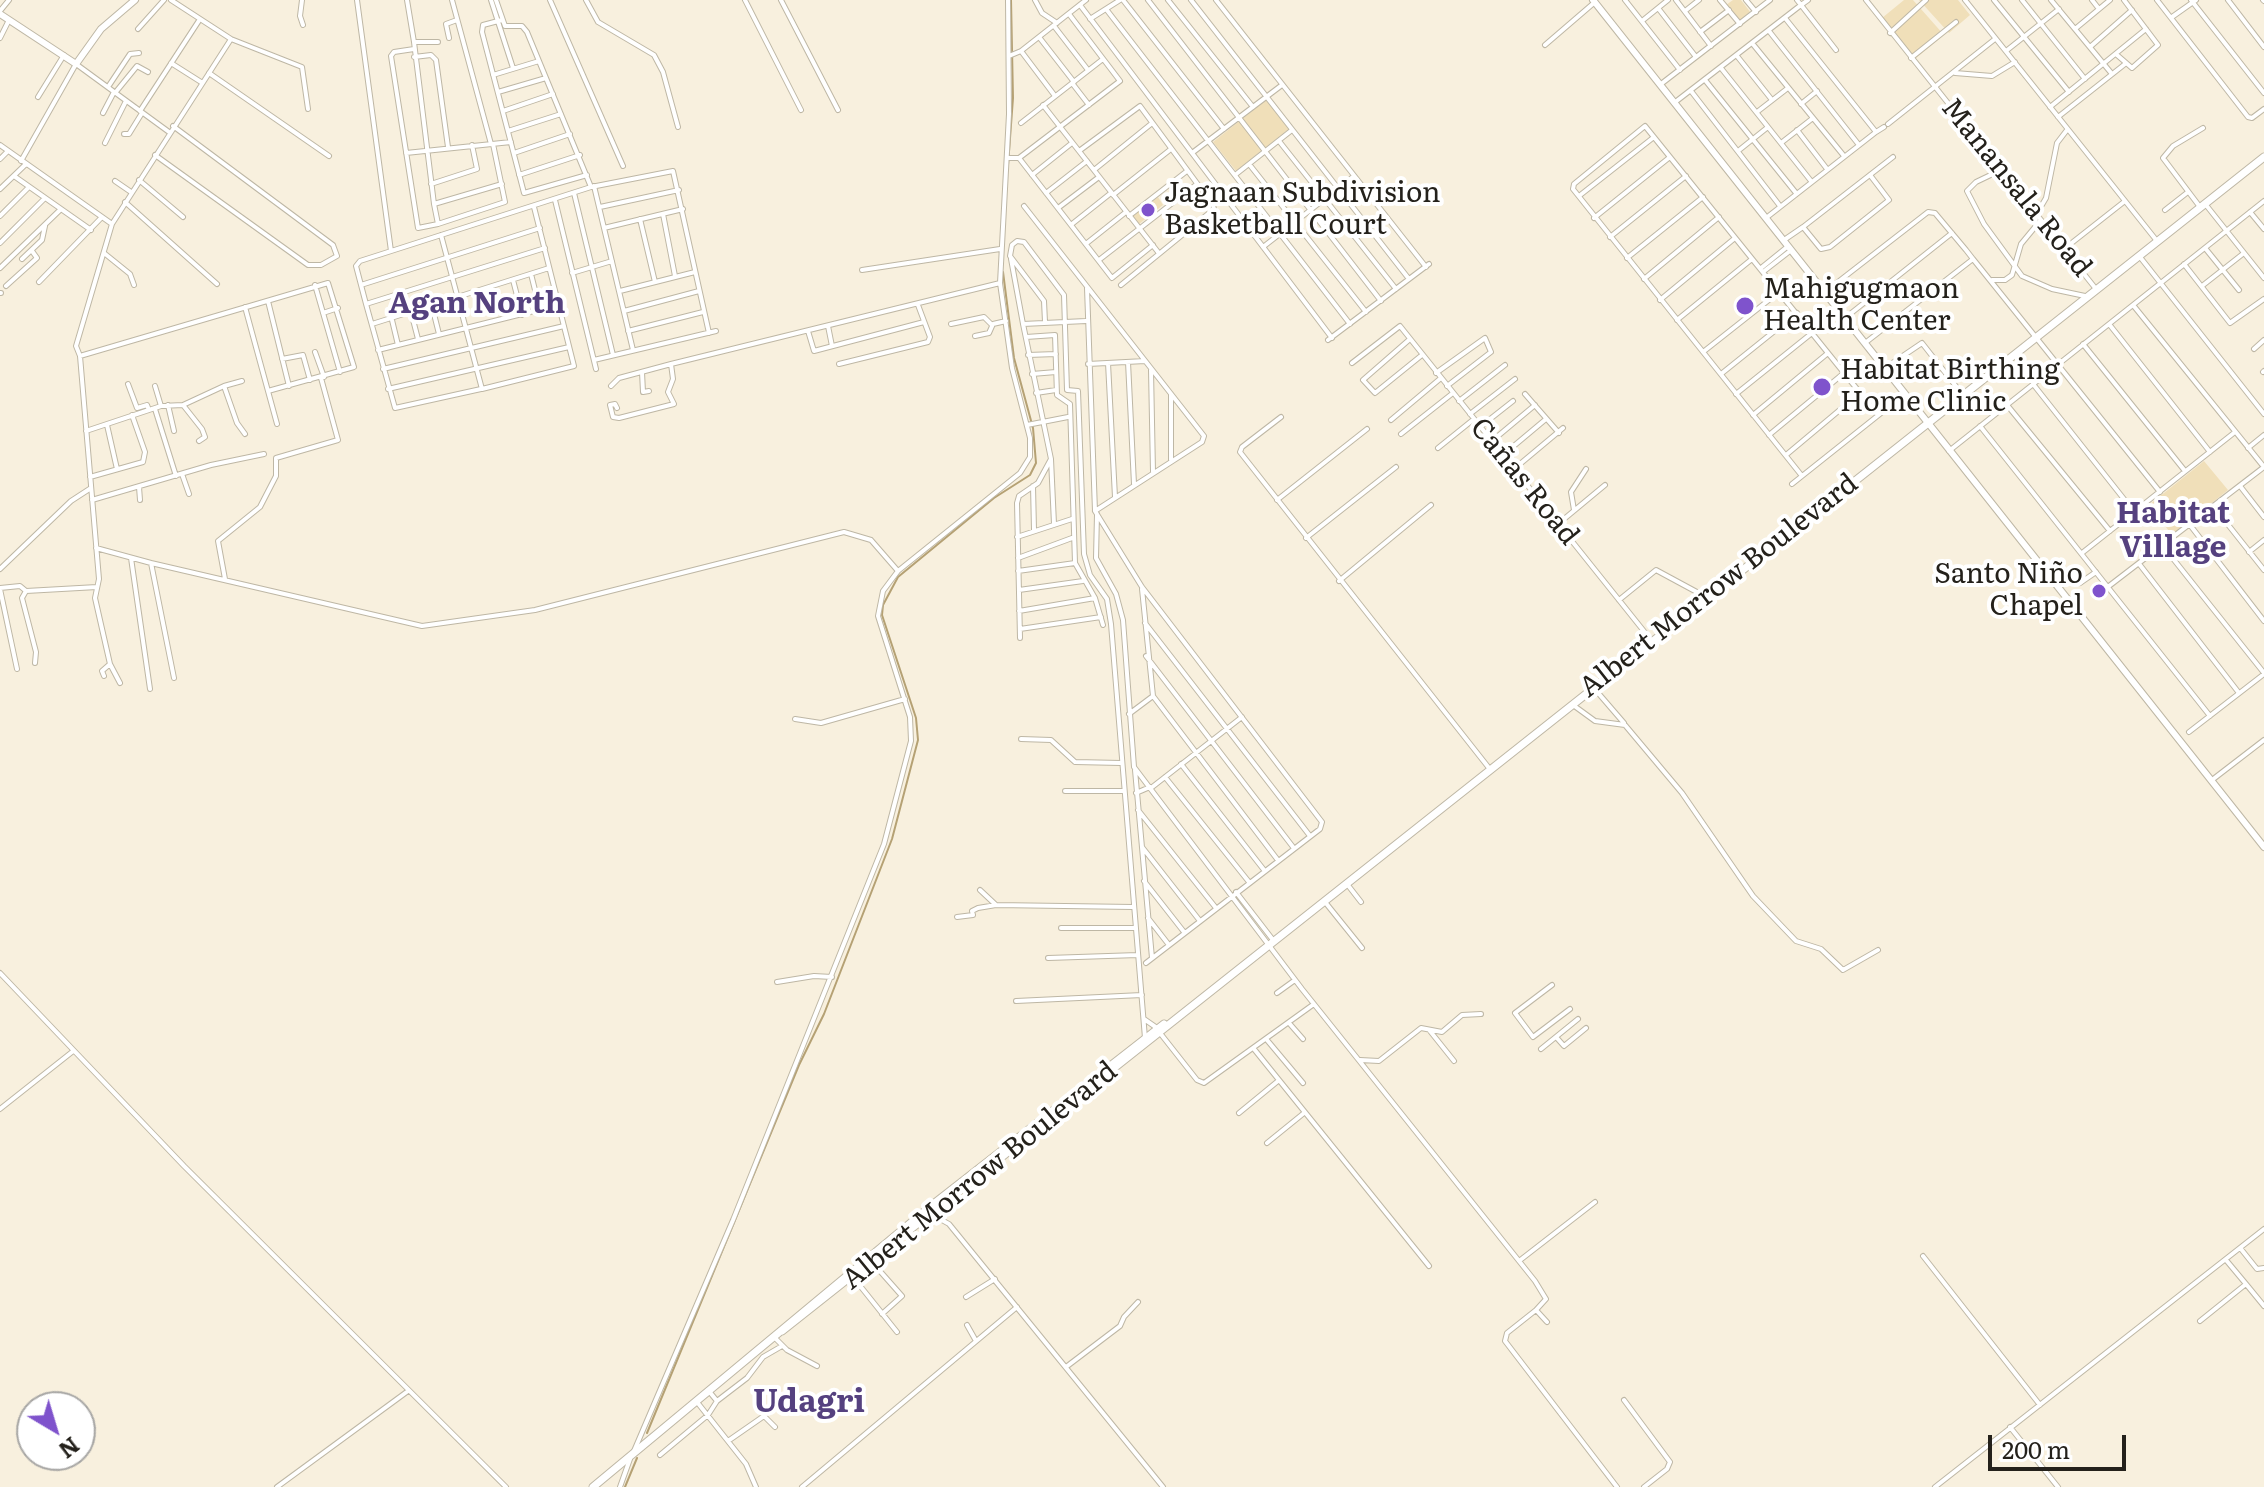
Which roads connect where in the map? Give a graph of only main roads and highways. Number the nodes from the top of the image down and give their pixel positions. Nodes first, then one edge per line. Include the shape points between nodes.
1 (135, 0) edge
2 (1594, 1) edge
3 (0, 12) edge
4 (2264, 157) edge
5 (1926, 422) junction
6 (2264, 847) edge
7 (1159, 1030) junction
8 (778, 1334) junction
9 (593, 1487) edge

1 - 3 main road via 101,29 76,64
2 - 5 main road
4 - 5 highway, Albert Morrow Boulevard
5 - 6 main road
5 - 7 highway, Albert Morrow Boulevard
7 - 8 highway, Albert Morrow Boulevard
7 - 8 highway, Albert Morrow Boulevard via 936,1202
8 - 9 highway, Albert Morrow Boulevard

